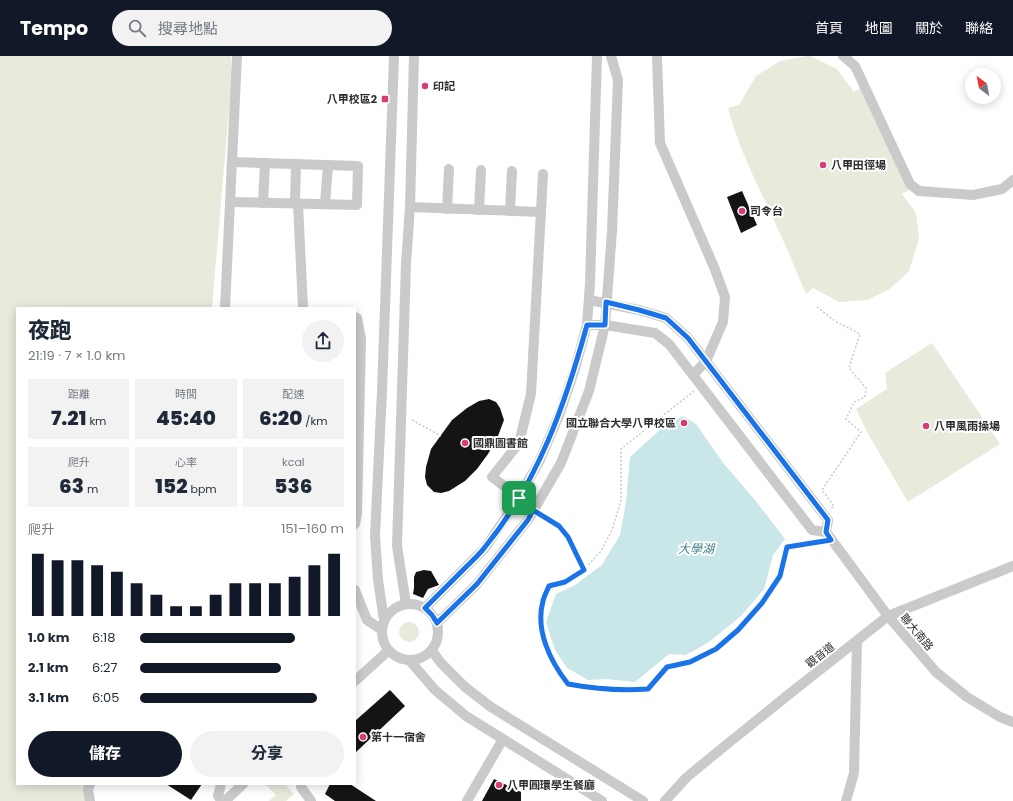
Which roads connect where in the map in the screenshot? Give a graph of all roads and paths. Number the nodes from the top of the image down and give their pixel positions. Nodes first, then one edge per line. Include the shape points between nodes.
1 (237, 56) edge
2 (394, 56) edge
3 (414, 56) edge
4 (598, 56) edge
5 (611, 56) edge
6 (656, 56) edge
7 (843, 56) edge
8 (232, 162) junction
9 (265, 164) junction
10 (296, 164) junction
11 (328, 165) junction
12 (449, 169) dead end
13 (481, 170) dead end
14 (512, 171) dead end
15 (543, 174) dead end
16 (1013, 180) edge
17 (230, 202) junction
18 (263, 203) junction
19 (297, 204) junction
20 (325, 204) junction
21 (410, 207) junction
22 (447, 209) junction
23 (479, 210) junction
24 (510, 211) junction
25 (541, 212) junction
26 (589, 300) junction
27 (606, 302) junction
28 (225, 307) edge
29 (303, 307) edge
30 (817, 307) dead end
31 (356, 318) edge
32 (587, 325) junction
33 (605, 325) junction
34 (706, 361) junction
35 (693, 376) junction
36 (701, 386) junction
37 (519, 498) junction
38 (533, 510) junction
39 (824, 515) junction
40 (356, 519) edge
41 (829, 536) junction
42 (1013, 566) edge
43 (584, 570) junction
44 (356, 592) edge
45 (406, 604) junction
46 (425, 608) junction
47 (888, 616) junction
48 (384, 620) junction
49 (437, 623) junction
50 (382, 630) junction
51 (857, 641) junction
52 (388, 650) junction
53 (432, 651) junction
54 (410, 661) junction
55 (356, 680) edge
56 (1013, 722) edge
57 (503, 739) junction
58 (90, 785) edge
59 (222, 785) edge
60 (242, 785) edge
61 (301, 785) edge
62 (90, 801) edge
63 (222, 801) edge
64 (225, 801) edge
65 (311, 801) edge
66 (467, 801) edge
67 (602, 801) edge
68 (643, 801) edge
69 (665, 801) edge
70 (846, 801) edge

1 - 8 street
2 - 48 street via 376,536 378,580
3 - 21 street
4 - 26 street
5 - 27 street via 618,80 612,232
6 - 34 street via 660,143 725,297 723,322
7 - 16 street via 855,66 910,184 919,191 973,195 1002,189
8 - 9 street
8 - 17 street
9 - 10 street
9 - 18 street
10 - 11 street
10 - 19 street
11 - 20 street
11 - 20 street via 358,166 357,205
12 - 22 street
13 - 23 street
14 - 24 street
15 - 25 street
17 - 18 street
17 - 28 street
18 - 19 street
19 - 20 street
19 - 29 street
21 - 22 street
21 - 45 street via 397,546
22 - 23 street
23 - 24 street
24 - 25 street
25 - 37 street via 531,394 519,442 492,477
26 - 27 street
26 - 32 street
27 - 33 street
27 - 34 street via 666,318 688,338
30 - 39 path via 835,321 860,334 849,368 866,388 865,397 854,402 846,420 861,432 822,490 834,506
31 - 40 street via 361,339
32 - 33 street
32 - 37 street via 560,412 539,462
33 - 35 street via 655,333 669,344
33 - 38 street via 589,391 561,463
34 - 35 street
34 - 39 street
35 - 36 street
36 - 41 street via 812,530
36 - 43 path via 620,449 621,501 602,551
37 - 46 street via 484,548
38 - 43 path via 559,526 568,537
38 - 49 street via 528,520 477,584
39 - 41 street via 828,520
41 - 43 path via 787,547 780,576 762,603 738,630 716,649 690,662 667,667 648,689 627,691 568,684 557,669 546,647 540,623 543,601 549,586 565,582
41 - 47 street, 聯大南路
42 - 47 street, 觀音道
44 - 50 street via 367,620
45 - 46 street
45 - 48 street via 394,610
46 - 49 street
47 - 51 street, 觀音道
47 - 56 street, 聯大南路 via 936,672 967,697
48 - 50 street
49 - 53 street via 439,633
50 - 52 street via 382,638
51 - 69 street, 觀音道 via 687,777
51 - 70 street via 854,773
52 - 54 street via 401,660
52 - 55 street
53 - 54 street via 418,660
53 - 68 street via 465,687 491,707
54 - 57 street via 435,690 466,716
57 - 66 street
57 - 67 street
58 - 62 street
59 - 63 street via 218,796
60 - 64 street
61 - 65 street

